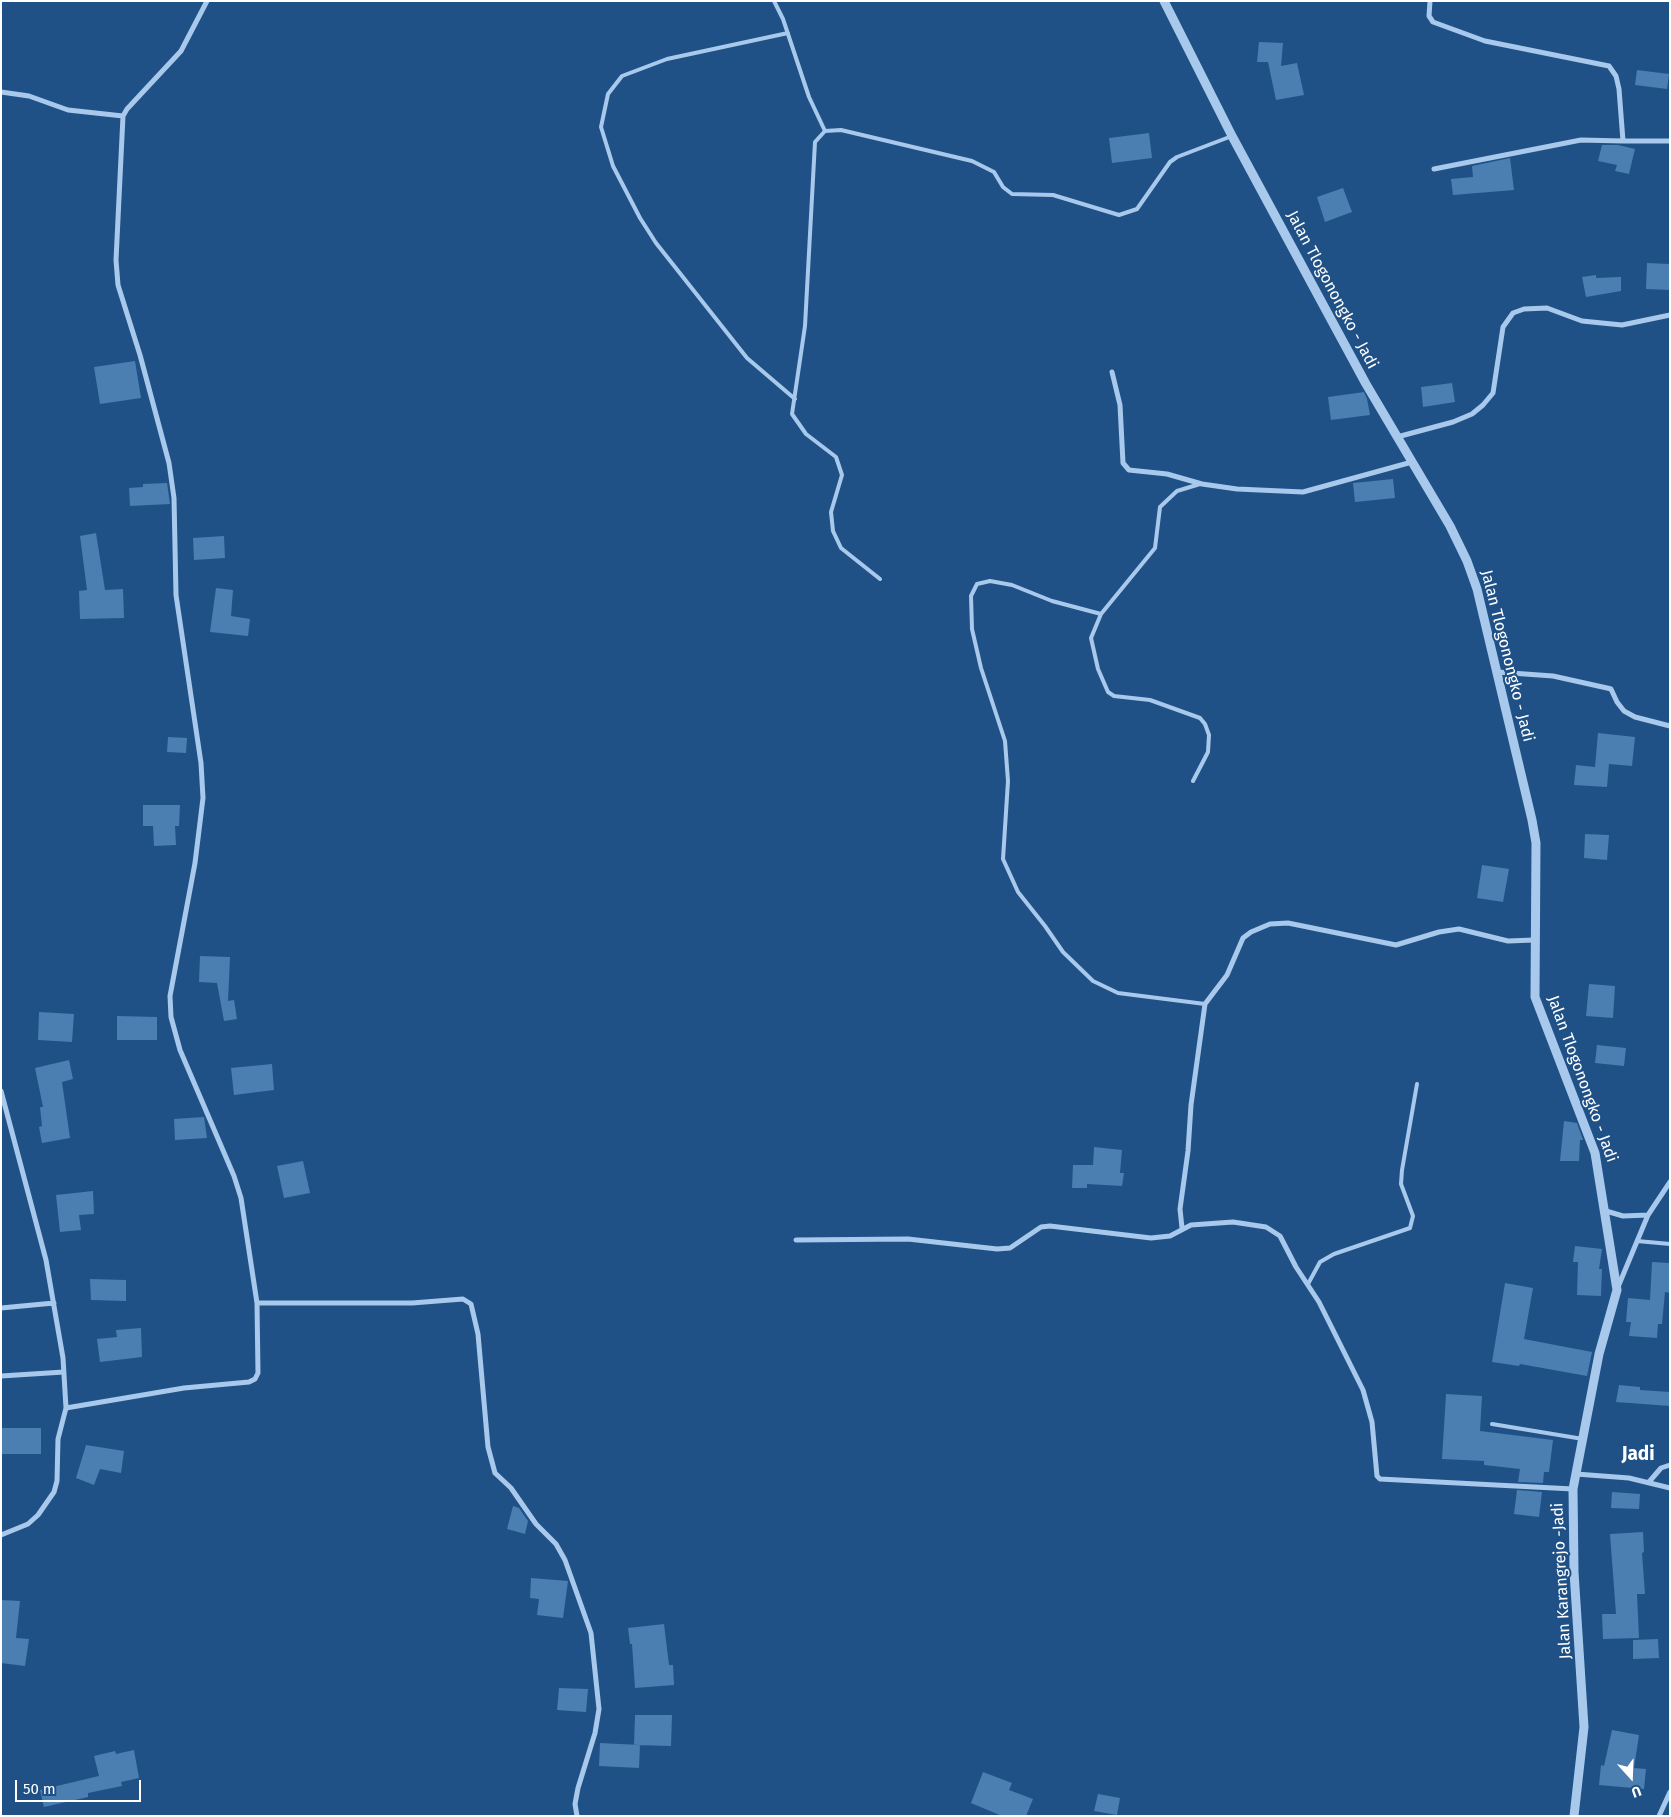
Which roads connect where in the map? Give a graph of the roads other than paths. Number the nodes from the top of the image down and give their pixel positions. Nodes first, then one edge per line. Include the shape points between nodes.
1 (207, 1) edge
2 (774, 1) edge
3 (1164, 1) edge
4 (1430, 1) edge
5 (788, 33) junction
6 (1, 92) edge
7 (123, 116) junction
8 (825, 131) junction
9 (1232, 136) junction
10 (1623, 141) junction
11 (1670, 142) edge
12 (1434, 169) dead end
13 (1670, 315) edge
14 (1112, 372) dead end
15 (794, 399) junction
16 (1397, 437) junction
17 (1412, 462) junction
18 (1202, 484) junction
19 (880, 579) dead end
20 (1101, 614) junction
21 (1497, 672) junction
22 (1670, 726) edge
23 (1193, 781) dead end
24 (1534, 940) junction
25 (1205, 1004) junction
26 (1417, 1084) dead end
27 (1, 1092) edge
28 (1670, 1182) edge
29 (1606, 1211) junction
30 (1648, 1215) junction
31 (1182, 1228) junction
32 (796, 1240) dead end
33 (1637, 1241) junction
34 (1670, 1244) edge
35 (1308, 1284) junction
36 (1617, 1290) junction
37 (54, 1303) junction
38 (257, 1303) junction
39 (1, 1308) edge
40 (64, 1372) junction
41 (1, 1376) edge
42 (66, 1408) junction
43 (1492, 1424) dead end
44 (1583, 1439) junction
45 (1670, 1465) edge
46 (1576, 1474) junction
47 (1649, 1482) junction
48 (1670, 1488) edge
49 (1573, 1489) junction
50 (1, 1535) edge
51 (1670, 1792) edge
52 (577, 1816) edge
53 (1574, 1816) edge
54 (1659, 1816) edge

1 - 7 street via 181,51
2 - 5 lane
3 - 9 street, Jalan Tlogonongko - Jadi
4 - 10 street via 1429,16 1433,22 1485,41 1609,66 1619,89
5 - 8 lane via 809,97
5 - 15 lane via 667,59 622,76 608,94 601,127 613,166 656,243 747,358
6 - 7 street via 29,96 68,110
7 - 38 street via 117,274 172,483 176,595 201,762 203,798 170,996 171,1017 180,1050 241,1198
8 - 9 lane via 841,130 972,161 994,172 1012,194 1053,195 1119,215 1137,209 1177,157
8 - 15 lane via 815,142 805,326
9 - 16 street, Jalan Tlogonongko - Jadi
10 - 11 street
10 - 12 street via 1581,140
13 - 16 street via 1622,325 1582,321 1546,308 1513,313 1503,326 1492,393 1483,405 1453,422
14 - 18 street via 1120,405 1122,454 1126,468 1167,474
15 - 19 lane via 792,414 806,434 836,457 842,476 831,512 833,531 841,548
16 - 17 street, Jalan Tlogonongko - Jadi
17 - 18 street via 1303,492
17 - 21 street, Jalan Tlogonongko - Jadi via 1467,561
18 - 20 lane via 1177,491 1160,507 1155,548
20 - 23 lane via 1091,638 1098,669 1108,692 1114,696 1150,700 1200,718 1205,724 1210,735 1208,752
20 - 25 lane via 990,581 977,584 971,596 972,628 981,668 1005,741 1008,781 1003,859 1018,892 1063,952 1092,981 1118,993
21 - 22 street via 1553,676 1608,688 1624,710 1635,717
21 - 24 street, Jalan Tlogonongko - Jadi via 1536,843
24 - 25 street via 1508,941 1459,929 1396,945 1318,927 1270,924 1244,938 1227,975
24 - 29 street, Jalan Tlogonongko - Jadi via 1535,997 1586,1125 1600,1172
25 - 31 street via 1180,1209
26 - 35 lane via 1401,1184 1413,1216 1410,1228 1334,1254 1320,1262
27 - 37 street via 46,1260
28 - 30 street
29 - 30 street via 1623,1216
29 - 36 street, Jalan Tlogonongko - Jadi
30 - 33 street
31 - 32 street via 1170,1236 1152,1238 1041,1227 1010,1248 997,1250 908,1240
31 - 35 street via 1234,1222 1275,1231
33 - 34 lane
33 - 36 street
35 - 49 street via 1363,1390 1372,1422 1376,1476 1380,1480
36 - 44 street, Jalan Karangrejo -Jadi via 1599,1354
37 - 39 street
37 - 40 street
38 - 42 street via 258,1373 255,1379
38 - 52 street via 404,1303 463,1299 472,1304 478,1334 488,1447 495,1473 511,1488 560,1552 591,1633 599,1709 578,1788
40 - 41 street
40 - 42 street
42 - 50 street via 58,1439 54,1492 28,1524
43 - 44 lane
44 - 46 street, Jalan Karangrejo -Jadi
45 - 47 street via 1661,1468
46 - 47 street
46 - 49 street, Jalan Karangrejo -Jadi
47 - 48 street
49 - 53 street, Jalan Karangrejo -Jadi via 1574,1572 1584,1727
51 - 54 street

